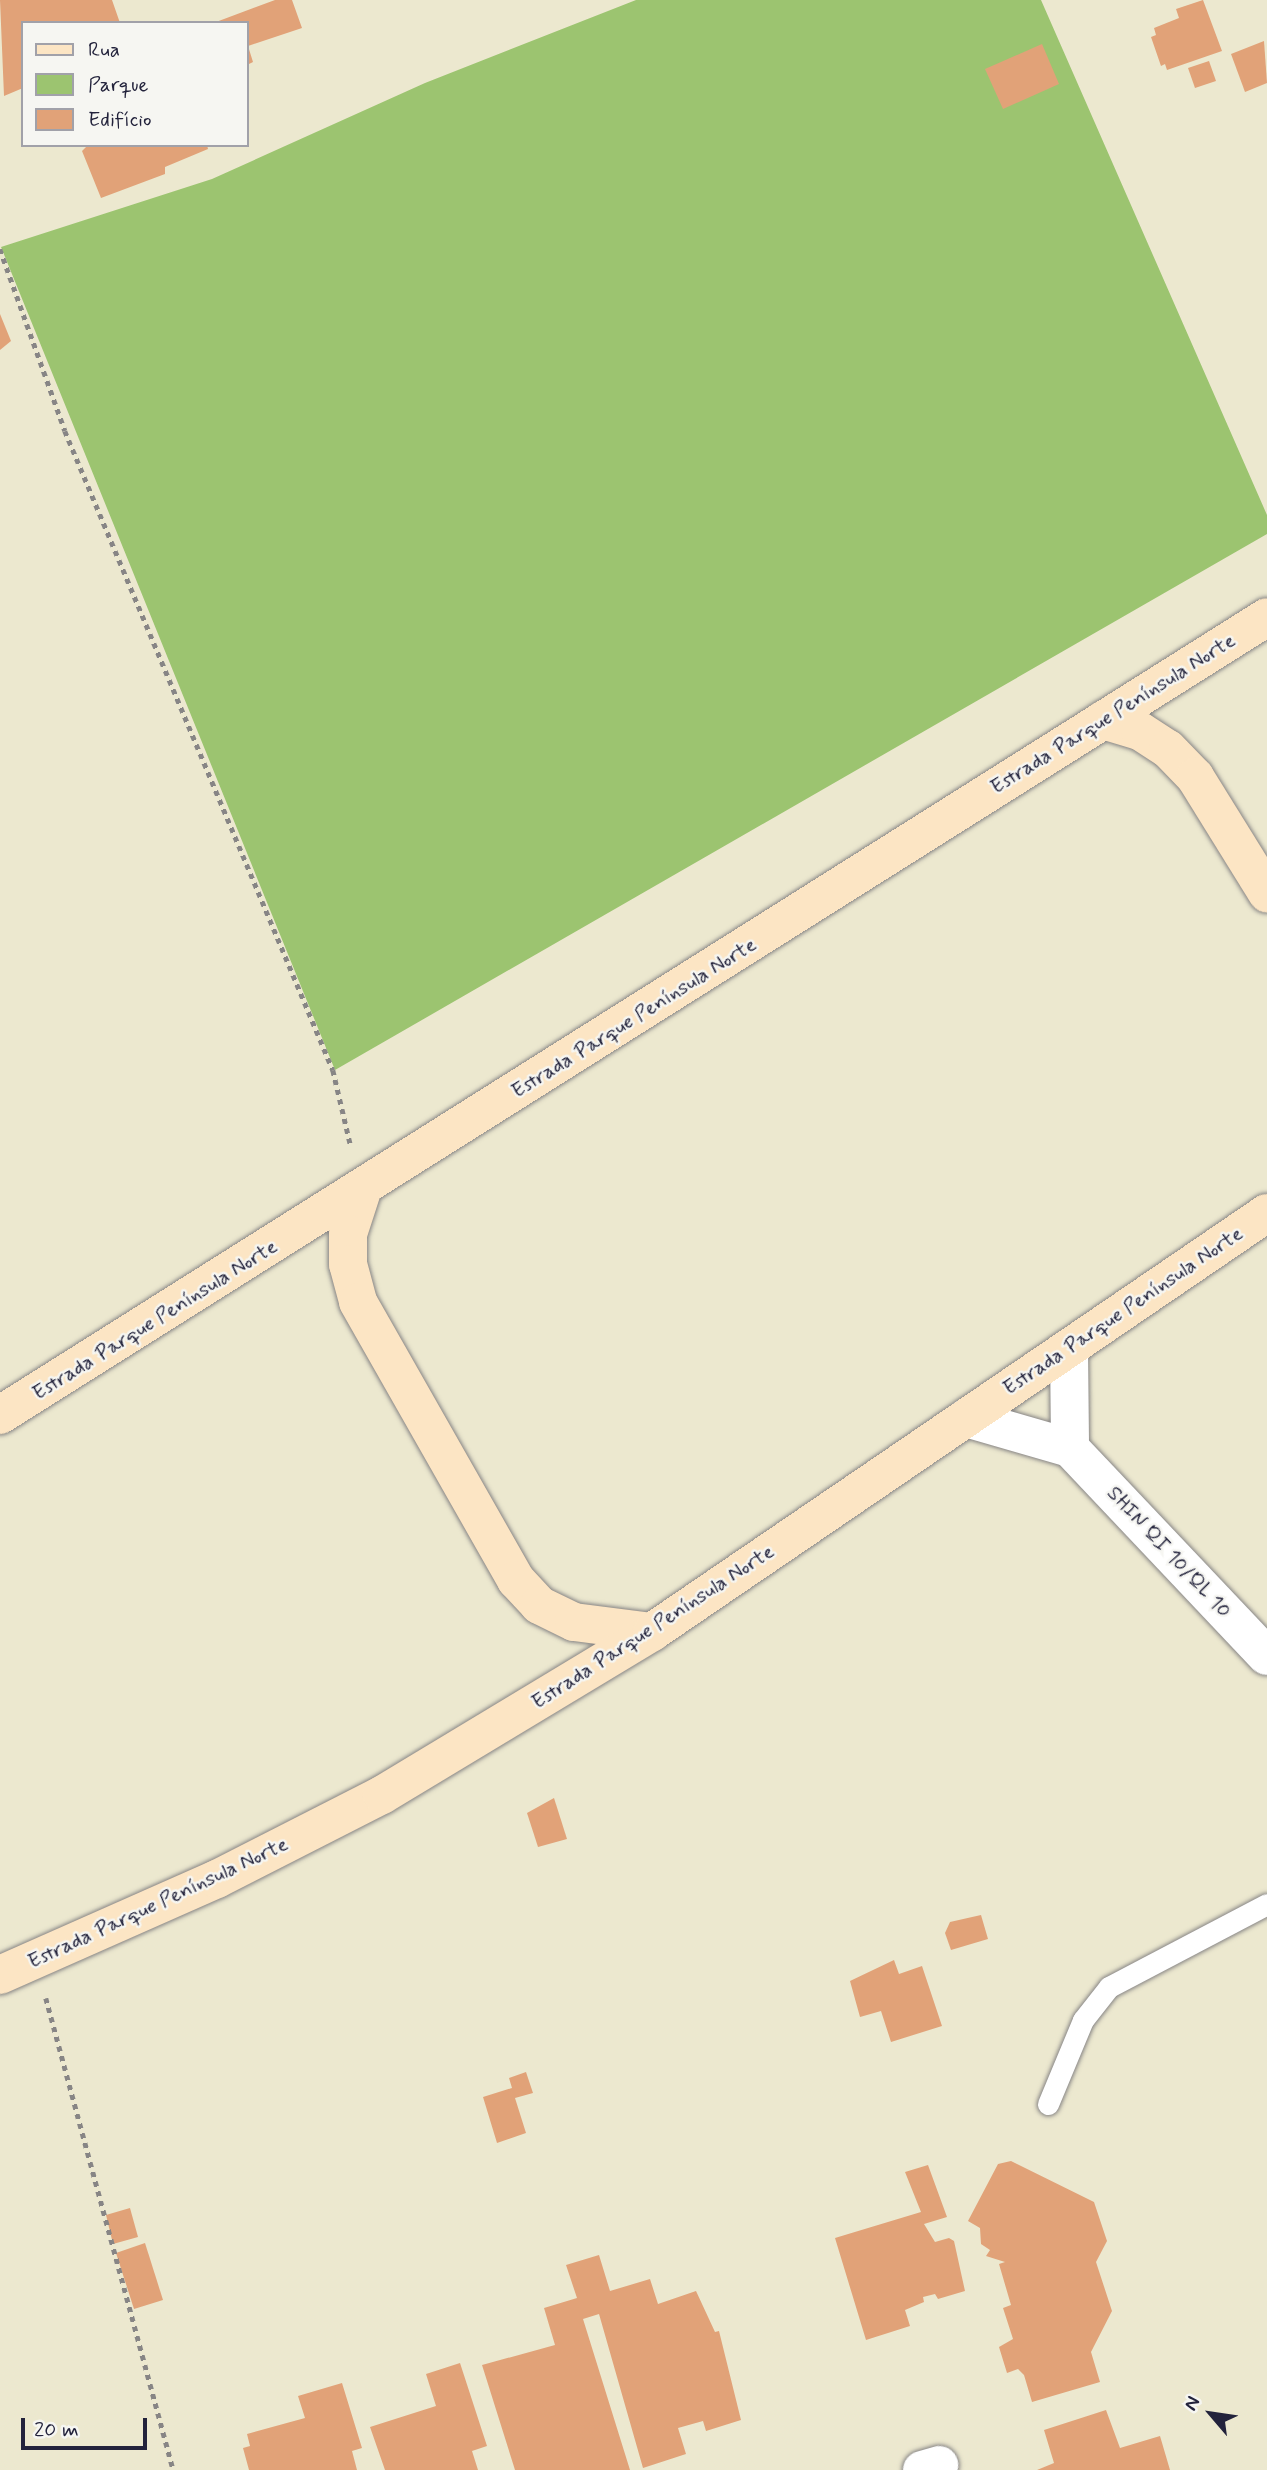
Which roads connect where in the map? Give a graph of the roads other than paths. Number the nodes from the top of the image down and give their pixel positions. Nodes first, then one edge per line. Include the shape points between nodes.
1 (1267, 617) edge
2 (1103, 720) junction
3 (1267, 893) edge
4 (362, 1191) junction
5 (1267, 1213) edge
6 (1069, 1348) junction
7 (0, 1415) edge
8 (966, 1418) junction
9 (1070, 1448) junction
10 (652, 1632) junction
11 (1267, 1656) edge
12 (1267, 1904) edge
13 (0, 1975) edge
14 (1048, 2104) dead end

1 - 2 main road, Estrada Parque Península Norte
2 - 3 main road via 1140,731 1168,749 1195,777
2 - 4 main road, Estrada Parque Península Norte
4 - 7 main road, Estrada Parque Península Norte
4 - 10 main road via 348,1234 348,1264 358,1302 516,1580 539,1605 574,1622
5 - 6 main road, Estrada Parque Península Norte
6 - 8 main road, Estrada Parque Península Norte
6 - 9 street
8 - 9 street
8 - 10 main road, Estrada Parque Península Norte
9 - 11 street, SHIN QI 10/QL 10
10 - 13 main road, Estrada Parque Península Norte via 382,1795 217,1879
12 - 14 lane via 1108,1987 1083,2020

